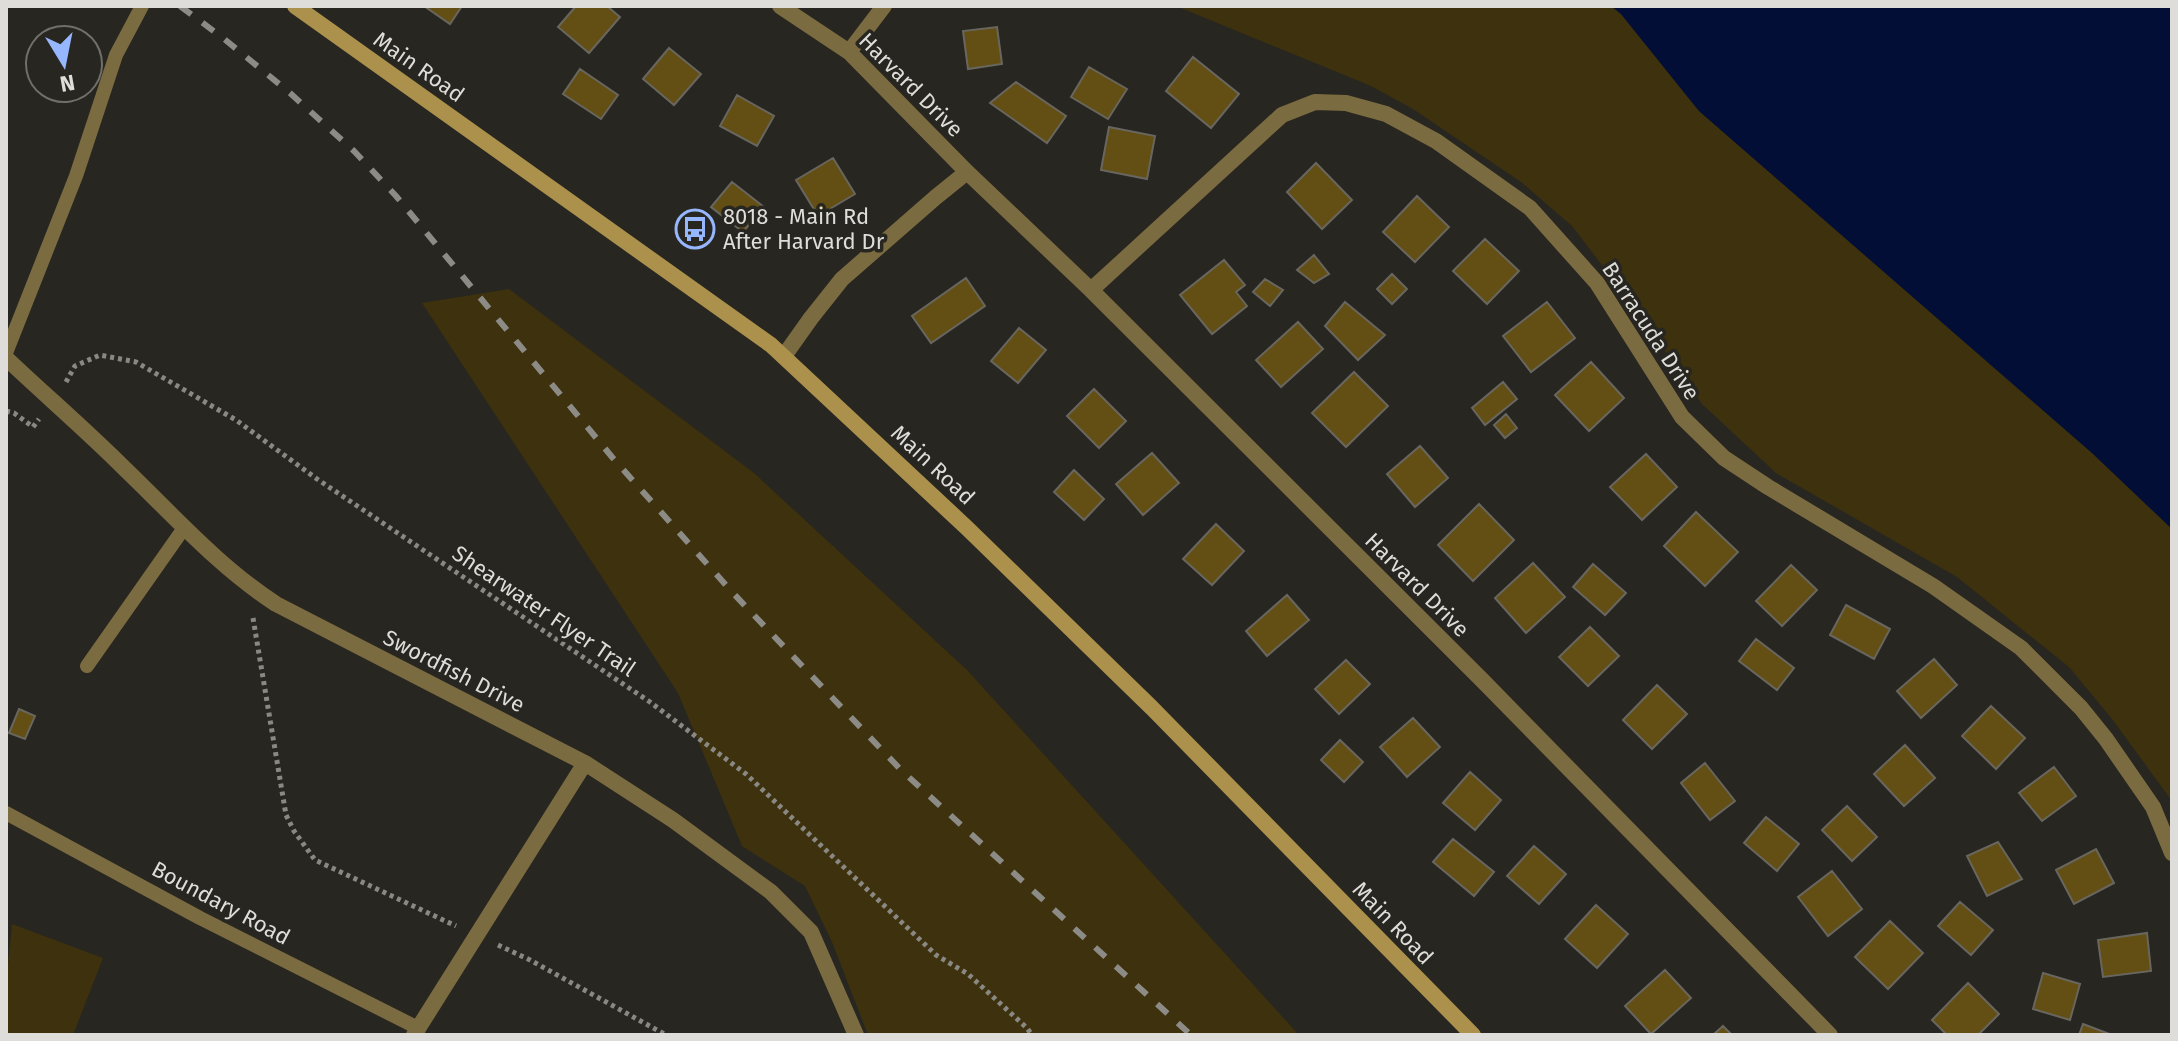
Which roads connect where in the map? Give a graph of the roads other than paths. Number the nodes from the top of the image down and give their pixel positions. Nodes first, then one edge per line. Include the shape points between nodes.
1 (142, 6) edge
2 (295, 6) edge
3 (780, 6) edge
4 (884, 6) edge
5 (849, 52) junction
6 (967, 172) junction
7 (1091, 290) junction
8 (6, 356) edge
9 (784, 356) junction
10 (184, 528) junction
11 (87, 666) dead end
12 (585, 763) junction
13 (6, 813) edge
14 (2172, 853) edge
15 (416, 1032) edge
16 (856, 1035) edge
17 (1473, 1035) edge
18 (1830, 1035) edge

1 - 8 lane, Swordfish Drive via 116,55
2 - 9 main road, Main Road
3 - 5 street, Harvard Drive
4 - 5 street
5 - 6 street, Harvard Drive
6 - 7 street, Harvard Drive
6 - 9 street via 842,279
7 - 14 street, Barracuda Drive via 1282,115 1315,102 1346,103 1386,114 1436,141 1530,208 1597,283 1682,417 1724,458 1933,586 2021,648 2106,739 2153,807
7 - 18 street, Harvard Drive
8 - 10 street, Swordfish Drive
9 - 17 main road, Main Road via 1152,708
10 - 11 lane
10 - 12 street, Swordfish Drive via 276,604
12 - 15 street, Boundary Road
12 - 16 street, Swordfish Drive via 771,892 811,932
13 - 15 lane, Boundary Road

